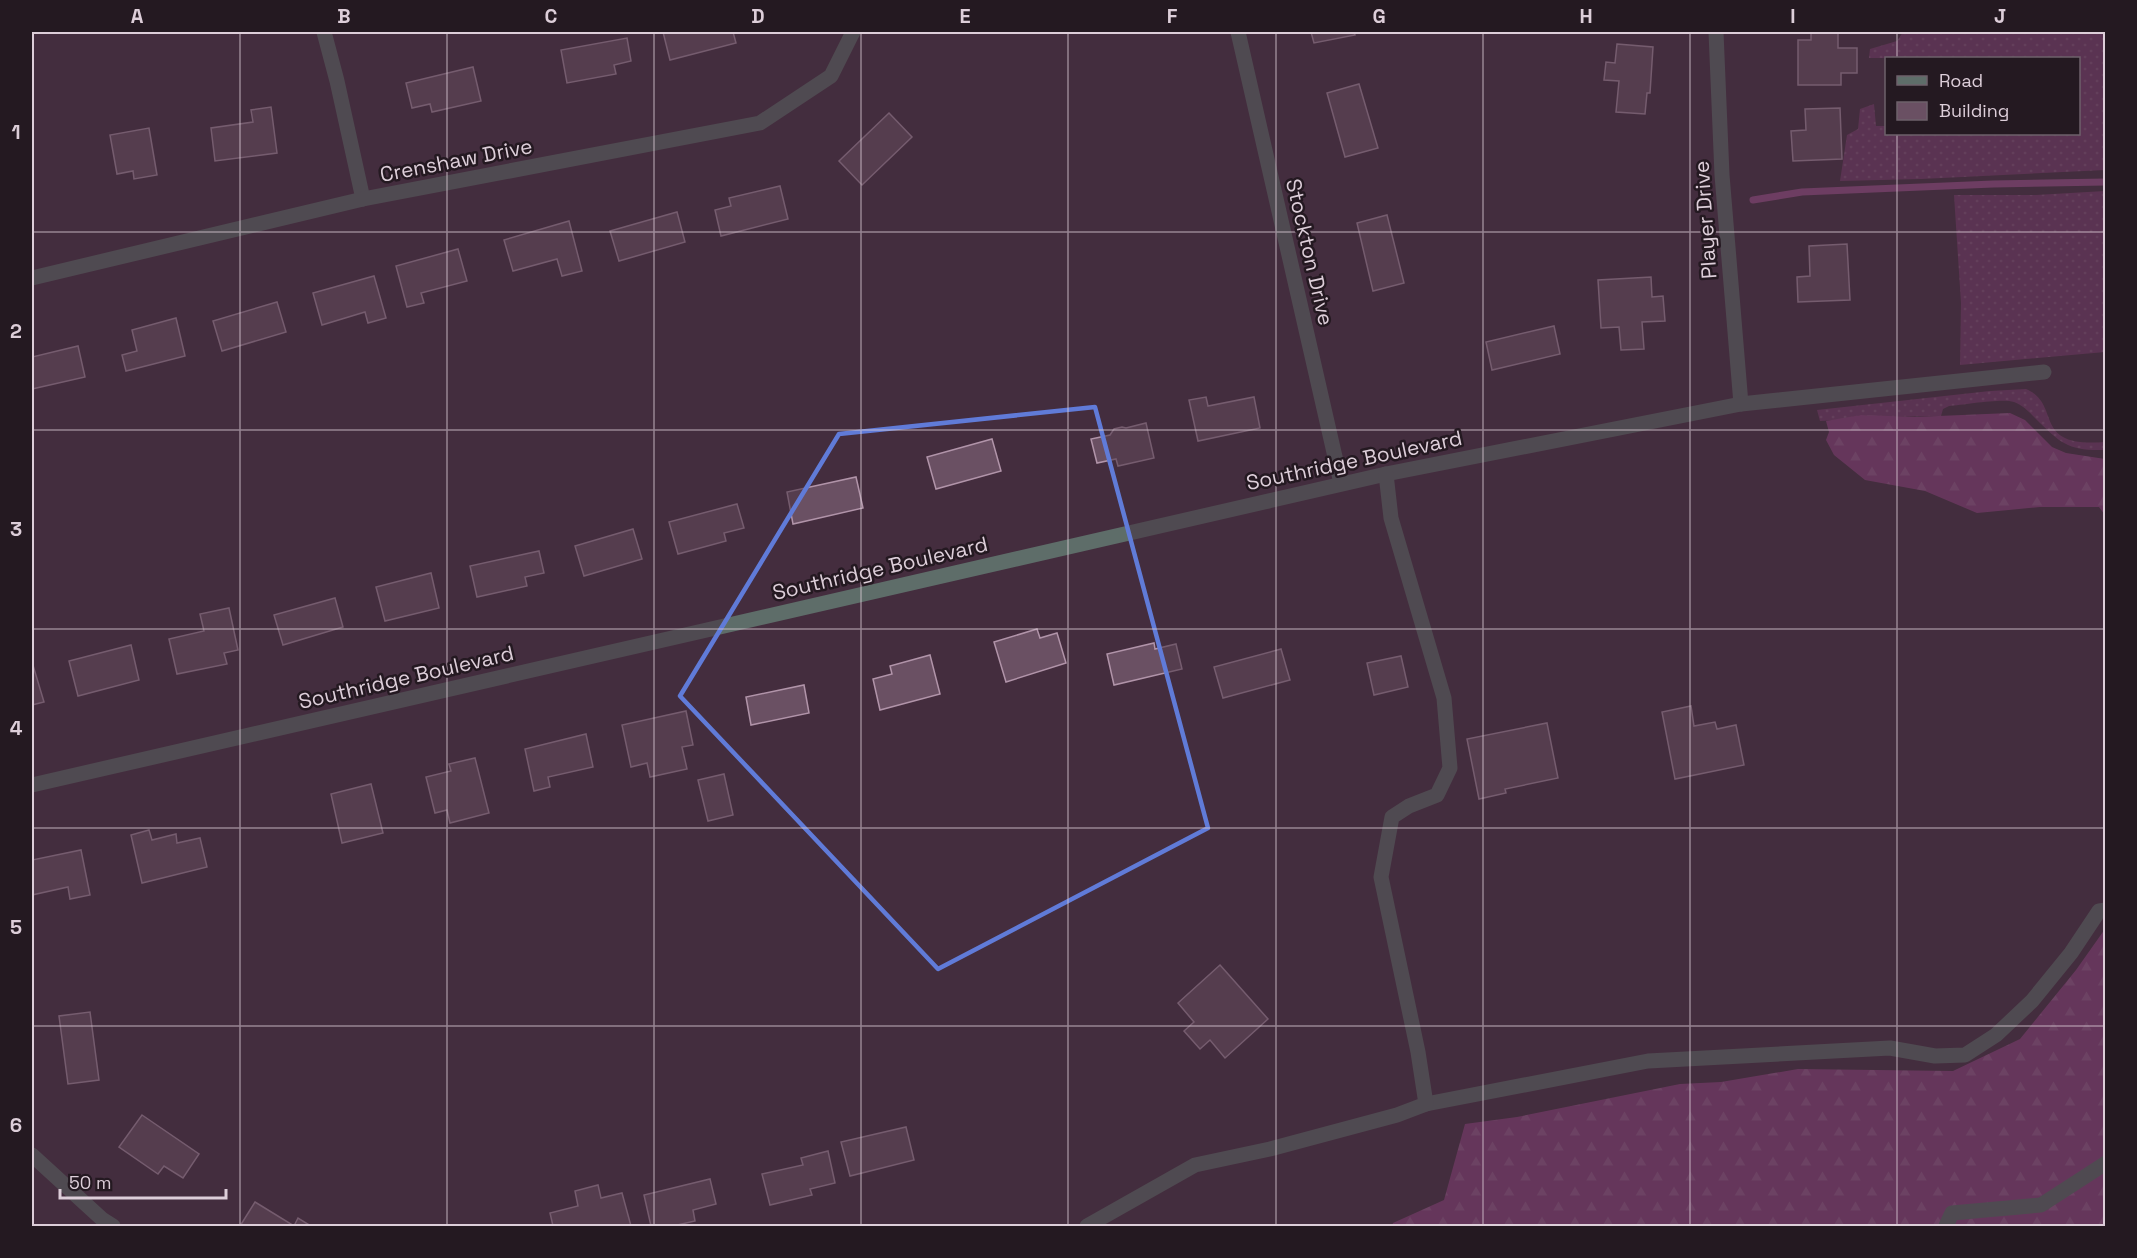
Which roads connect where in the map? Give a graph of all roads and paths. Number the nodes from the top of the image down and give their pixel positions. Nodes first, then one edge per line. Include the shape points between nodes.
1 (324, 32) edge
2 (853, 32) edge
3 (1238, 32) edge
4 (1716, 32) edge
5 (363, 199) junction
6 (32, 278) edge
7 (2044, 372) dead end
8 (1741, 404) junction
9 (1386, 474) junction
10 (1341, 483) junction
11 (32, 785) edge
12 (2106, 910) edge
13 (1426, 1104) junction
14 (32, 1155) edge
15 (2106, 1163) edge
16 (113, 1227) edge
17 (1087, 1227) edge
18 (1946, 1227) edge

1 - 5 street
2 - 5 street, Crenshaw Drive via 831,76 760,123
3 - 10 street, Stockton Drive
4 - 8 street, Player Drive via 1722,175
5 - 6 street, Crenshaw Drive
7 - 8 street, Southridge Boulevard
8 - 9 street, Southridge Boulevard
9 - 10 street, Southridge Boulevard
9 - 13 street via 1391,518 1444,698 1450,768 1437,795 1392,817 1381,877
10 - 11 street, Southridge Boulevard
12 - 13 street via 2099,911 2032,1001 1996,1035 1965,1055 1935,1056 1890,1048 1648,1061
13 - 17 street via 1282,1146 1195,1165
14 - 16 street
15 - 18 street via 2041,1205 1952,1213

